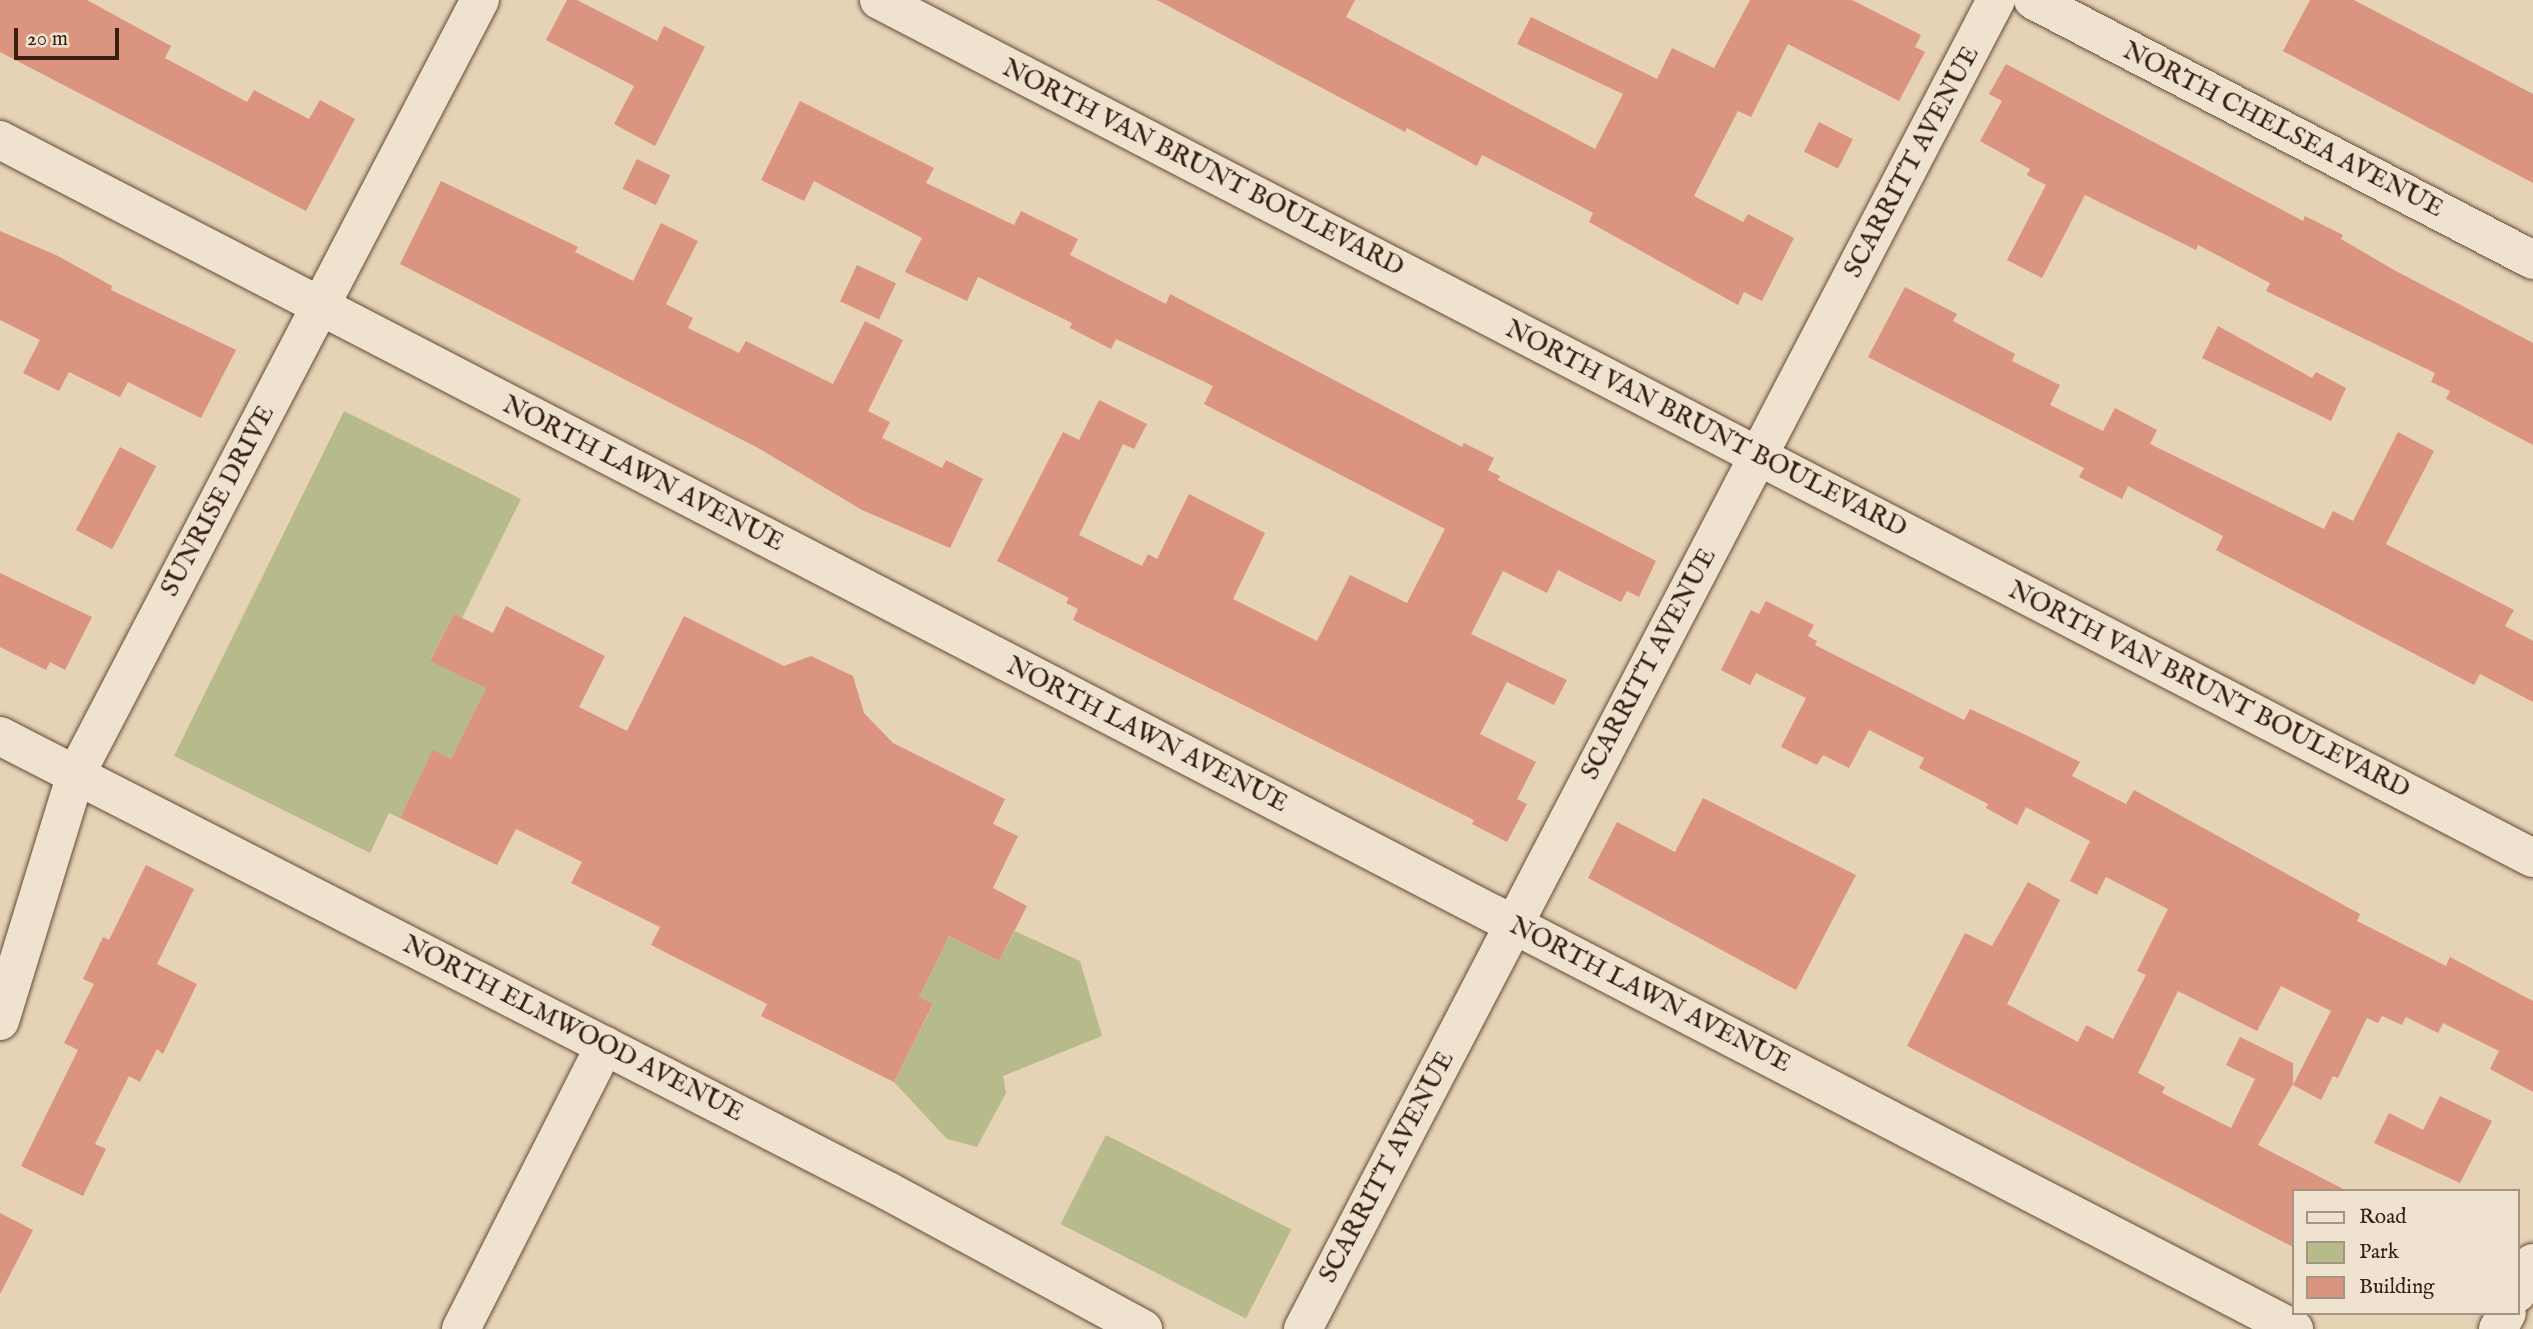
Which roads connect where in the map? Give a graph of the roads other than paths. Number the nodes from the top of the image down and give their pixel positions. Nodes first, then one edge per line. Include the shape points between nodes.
1 (480, 0) edge
2 (879, 0) edge
3 (1996, 0) edge
4 (2033, 0) edge
5 (0, 140) edge
6 (2533, 260) edge
7 (320, 306) junction
8 (1758, 456) junction
9 (0, 736) edge
10 (76, 774) junction
11 (2533, 858) edge
12 (1514, 925) junction
13 (0, 1021) edge
14 (605, 1045) junction
15 (2533, 1263) edge
16 (2519, 1289) edge
17 (461, 1329) edge
18 (1143, 1329) edge
19 (1303, 1329) edge
20 (2294, 1329) edge

1 - 7 street, SUNRISE DRIVE
2 - 8 street, NORTH VAN BRUNT BOULEVARD
3 - 8 street, SCARRITT AVENUE
4 - 6 street, NORTH CHELSEA AVENUE
5 - 7 street, NORTH LAWN AVENUE
7 - 10 street, SUNRISE DRIVE
7 - 12 street, NORTH LAWN AVENUE
8 - 11 street, NORTH VAN BRUNT BOULEVARD
8 - 12 street, SCARRITT AVENUE
9 - 10 street, NORTH ELMWOOD AVENUE
10 - 13 street, SUNRISE DRIVE
10 - 14 street, NORTH ELMWOOD AVENUE
12 - 19 street, SCARRITT AVENUE
12 - 20 street, NORTH LAWN AVENUE
14 - 17 street
14 - 18 street, NORTH ELMWOOD AVENUE
15 - 16 street

